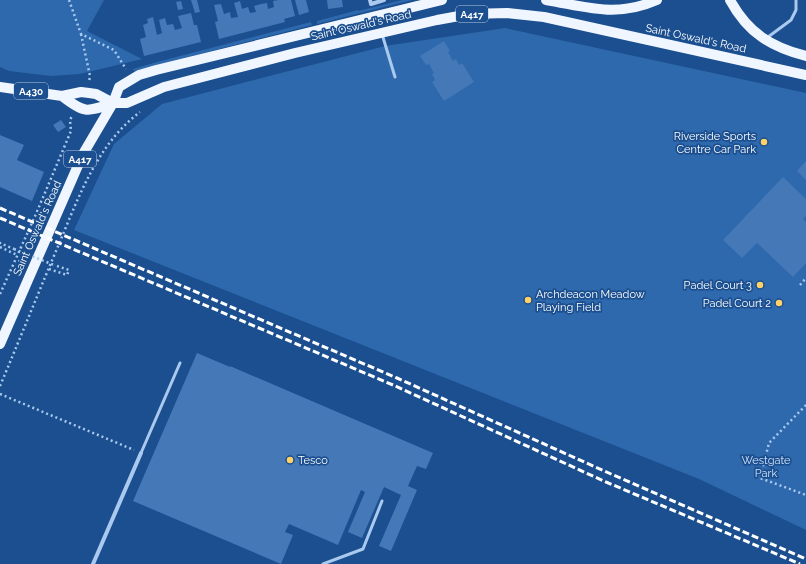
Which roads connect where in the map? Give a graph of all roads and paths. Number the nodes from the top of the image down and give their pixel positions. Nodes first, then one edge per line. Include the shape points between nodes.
1 (69, 0) edge
2 (370, 0) edge
3 (384, 0) edge
4 (442, 0) edge
5 (546, 0) edge
6 (657, 0) edge
7 (730, 0) edge
8 (796, 0) edge
9 (564, 2) edge
10 (382, 33) junction
11 (81, 34) junction
12 (764, 39) junction
13 (806, 56) edge
14 (806, 75) edge
15 (395, 77) dead end
16 (130, 82) junction
17 (0, 87) edge
18 (88, 93) junction
19 (62, 96) junction
20 (114, 103) junction
21 (77, 108) junction
22 (142, 110) dead end
23 (0, 244) edge
24 (0, 247) edge
25 (17, 255) junction
26 (48, 269) junction
27 (806, 278) edge
28 (800, 285) dead end
29 (0, 294) edge
30 (0, 344) edge
31 (180, 363) dead end
32 (0, 386) edge
33 (0, 394) edge
34 (806, 405) edge
35 (141, 453) junction
36 (806, 495) edge
37 (382, 501) dead end
38 (93, 564) edge
39 (322, 564) edge

1 - 11 path
2 - 3 street via 372,4
4 - 16 main road, Saint Oswald's Road / A417 via 156,70 139,75
5 - 9 main road, Saint Oswald's Road
6 - 9 main road, Saint Oswald's Road via 633,9 618,11
7 - 12 main road via 743,20
8 - 12 lane via 796,10 791,20
10 - 14 main road, Saint Oswald's Road / A417 via 437,20 507,13 544,17
10 - 15 lane
10 - 20 main road, Saint Oswald's Road / A417 via 164,86 127,103
11 - 16 path via 114,50 126,69
11 - 18 path via 90,76
12 - 13 main road via 777,47
16 - 20 main road, Saint Oswald's Road / A417 via 119,87
17 - 19 main road, A430
18 - 19 main road, A430
18 - 20 main road, A430
19 - 21 main road, A430
20 - 21 main road via 93,110
20 - 30 main road, Saint Oswald's Road / A417 via 83,154
21 - 25 path via 70,120 71,131
22 - 26 path via 132,117 107,145 94,166
23 - 26 path, bridge via 68,270 67,275
24 - 25 path
25 - 29 path
26 - 32 path
27 - 28 path
31 - 35 lane
33 - 35 path
34 - 36 path via 769,443 760,478
35 - 38 street
37 - 39 lane via 363,549

